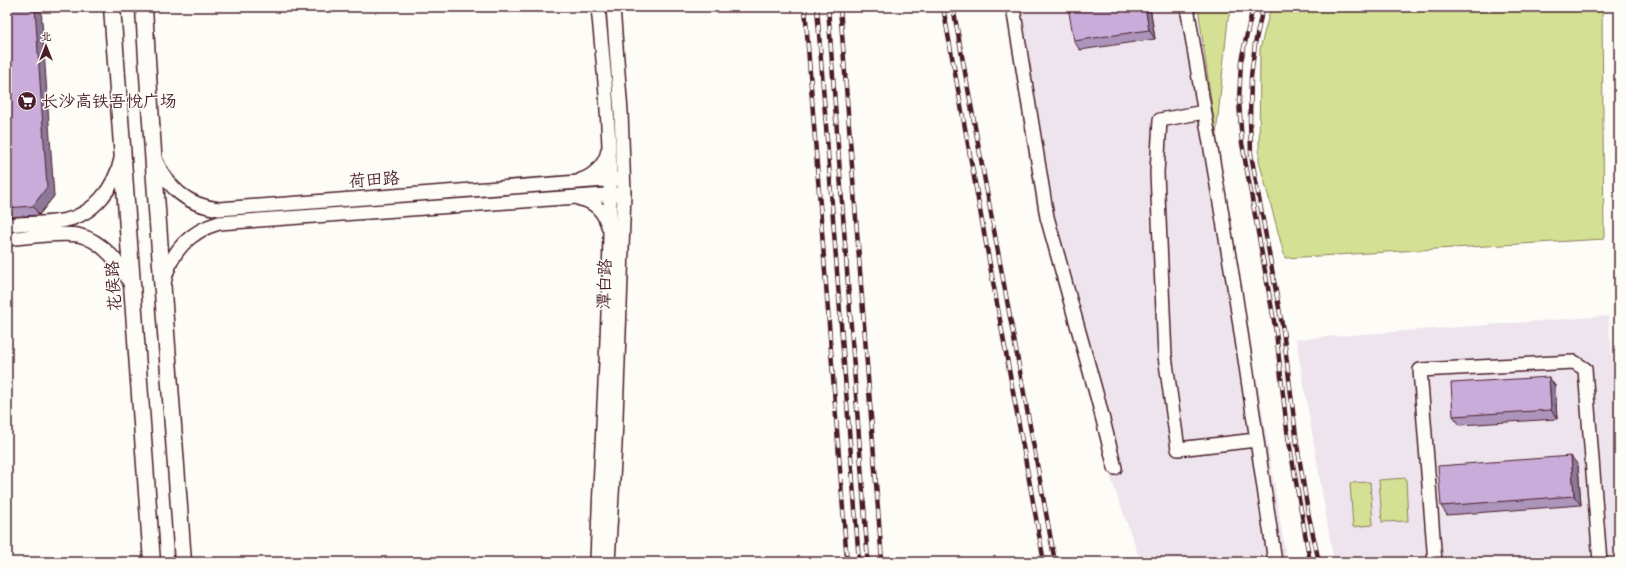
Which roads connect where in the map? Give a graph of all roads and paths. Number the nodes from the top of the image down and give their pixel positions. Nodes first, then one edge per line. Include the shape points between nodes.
1 (112, 7) edge
2 (144, 7) edge
3 (598, 7) edge
4 (613, 7) edge
5 (1013, 7) edge
6 (1187, 7) edge
7 (1204, 112) junction
8 (609, 142) junction
9 (122, 152) junction
10 (152, 152) junction
11 (624, 178) junction
12 (610, 179) junction
13 (575, 182) junction
14 (624, 193) junction
15 (610, 194) junction
16 (570, 197) junction
17 (7, 224) edge
18 (610, 234) junction
19 (7, 239) edge
20 (163, 288) junction
21 (133, 290) junction
22 (1256, 440) junction
23 (1114, 468) dead end
24 (152, 562) edge
25 (183, 562) edge
26 (596, 562) edge
27 (608, 562) edge
28 (1275, 562) edge
29 (1434, 562) edge
30 (1600, 562) edge

1 - 9 main road, 花侯路
2 - 10 main road
3 - 8 street, 潭白路
4 - 11 street, 潭白路
5 - 23 street via 1047,216 1098,400
6 - 7 street
7 - 22 street via 1235,292
7 - 22 street via 1160,120 1157,173 1165,356 1178,449
8 - 12 street, 潭白路
8 - 13 street via 607,154 600,167 585,179
9 - 17 street via 115,179 95,206 65,220
9 - 21 main road, 花侯路
10 - 13 street, 荷田路 via 169,183 181,194 193,203 219,209
10 - 20 main road
11 - 12 street, 荷田路
11 - 14 street, 潭白路
12 - 13 street, 荷田路
12 - 15 street, 潭白路
14 - 15 street, 荷田路
14 - 27 street, 潭白路
15 - 16 street, 荷田路
15 - 18 street, 潭白路
16 - 18 street via 585,200 598,208
16 - 20 street, 荷田路 via 219,222 198,232 180,247 168,266
18 - 26 street, 潭白路
19 - 21 street via 67,234 89,239 116,262
20 - 25 main road
21 - 24 main road, 花侯路
22 - 28 street
29 - 30 street via 1420,370 1574,362 1585,369

